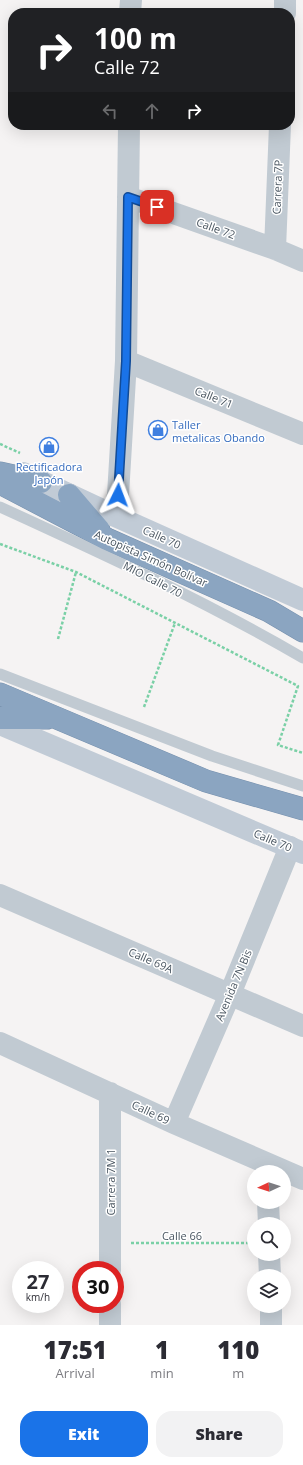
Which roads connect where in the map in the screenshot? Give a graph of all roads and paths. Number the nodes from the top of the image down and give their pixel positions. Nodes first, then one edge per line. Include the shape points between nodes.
1 (129, 130) edge
2 (280, 130) edge
3 (128, 197) junction
4 (275, 249) junction
5 (303, 261) edge
6 (126, 361) junction
7 (303, 434) edge
8 (0, 462) edge
9 (0, 473) edge
10 (41, 482) junction
11 (0, 483) edge
12 (69, 495) junction
13 (0, 507) edge
14 (113, 515) junction
15 (106, 539) junction
16 (0, 544) edge
17 (76, 572) junction
18 (303, 600) edge
19 (175, 623) junction
20 (303, 631) edge
21 (58, 639) dead end
22 (303, 658) edge
23 (0, 674) edge
24 (0, 694) edge
25 (144, 707) dead end
26 (0, 718) edge
27 (56, 718) junction
28 (0, 724) edge
29 (303, 753) edge
30 (303, 786) edge
31 (303, 809) edge
32 (296, 850) edge
33 (0, 895) edge
34 (230, 994) junction
35 (303, 1026) edge
36 (0, 1043) edge
37 (110, 1093) junction
38 (174, 1122) junction
39 (261, 1165) edge
40 (291, 1175) edge
41 (303, 1179) edge
42 (247, 1243) edge
43 (110, 1244) junction
44 (110, 1261) edge
45 (110, 1313) edge
46 (271, 1313) edge
47 (110, 1325) edge
48 (271, 1325) edge

1 - 3 street
2 - 4 street, Carrera 7P
3 - 4 street, Calle 72
3 - 6 street
4 - 5 street, Calle 72
6 - 7 street, Calle 71
6 - 14 street via 118,495
8 - 10 street, Calle 70
9 - 10 highway
10 - 12 street, Calle 70
11 - 15 highway, Autopista Simón Bolívar
12 - 14 street, Calle 70
12 - 15 highway
13 - 22 lane, MIO Calle 70 via 102,553 261,633
14 - 18 street, Calle 70
15 - 20 highway, Autopista Simón Bolívar via 269,611
16 - 17 path
17 - 19 path
17 - 21 path
19 - 25 path
19 - 29 path via 298,686 278,745
23 - 30 lane via 212,756
24 - 27 highway
26 - 27 highway
27 - 31 highway via 206,781
28 - 32 street, Calle 70
32 - 34 street, Avenida 7N Bis
33 - 34 street, Calle 69A
34 - 35 street, Calle 69A
34 - 38 street, Avenida 7N Bis
36 - 37 street, Calle 69
37 - 38 street, Calle 69
37 - 43 street, Carrera 7M 1
38 - 39 street, Calle 69
40 - 41 street, Calle 69
42 - 43 path, Calle 66
43 - 44 street, Carrera 7M 1
45 - 47 street
46 - 48 street

